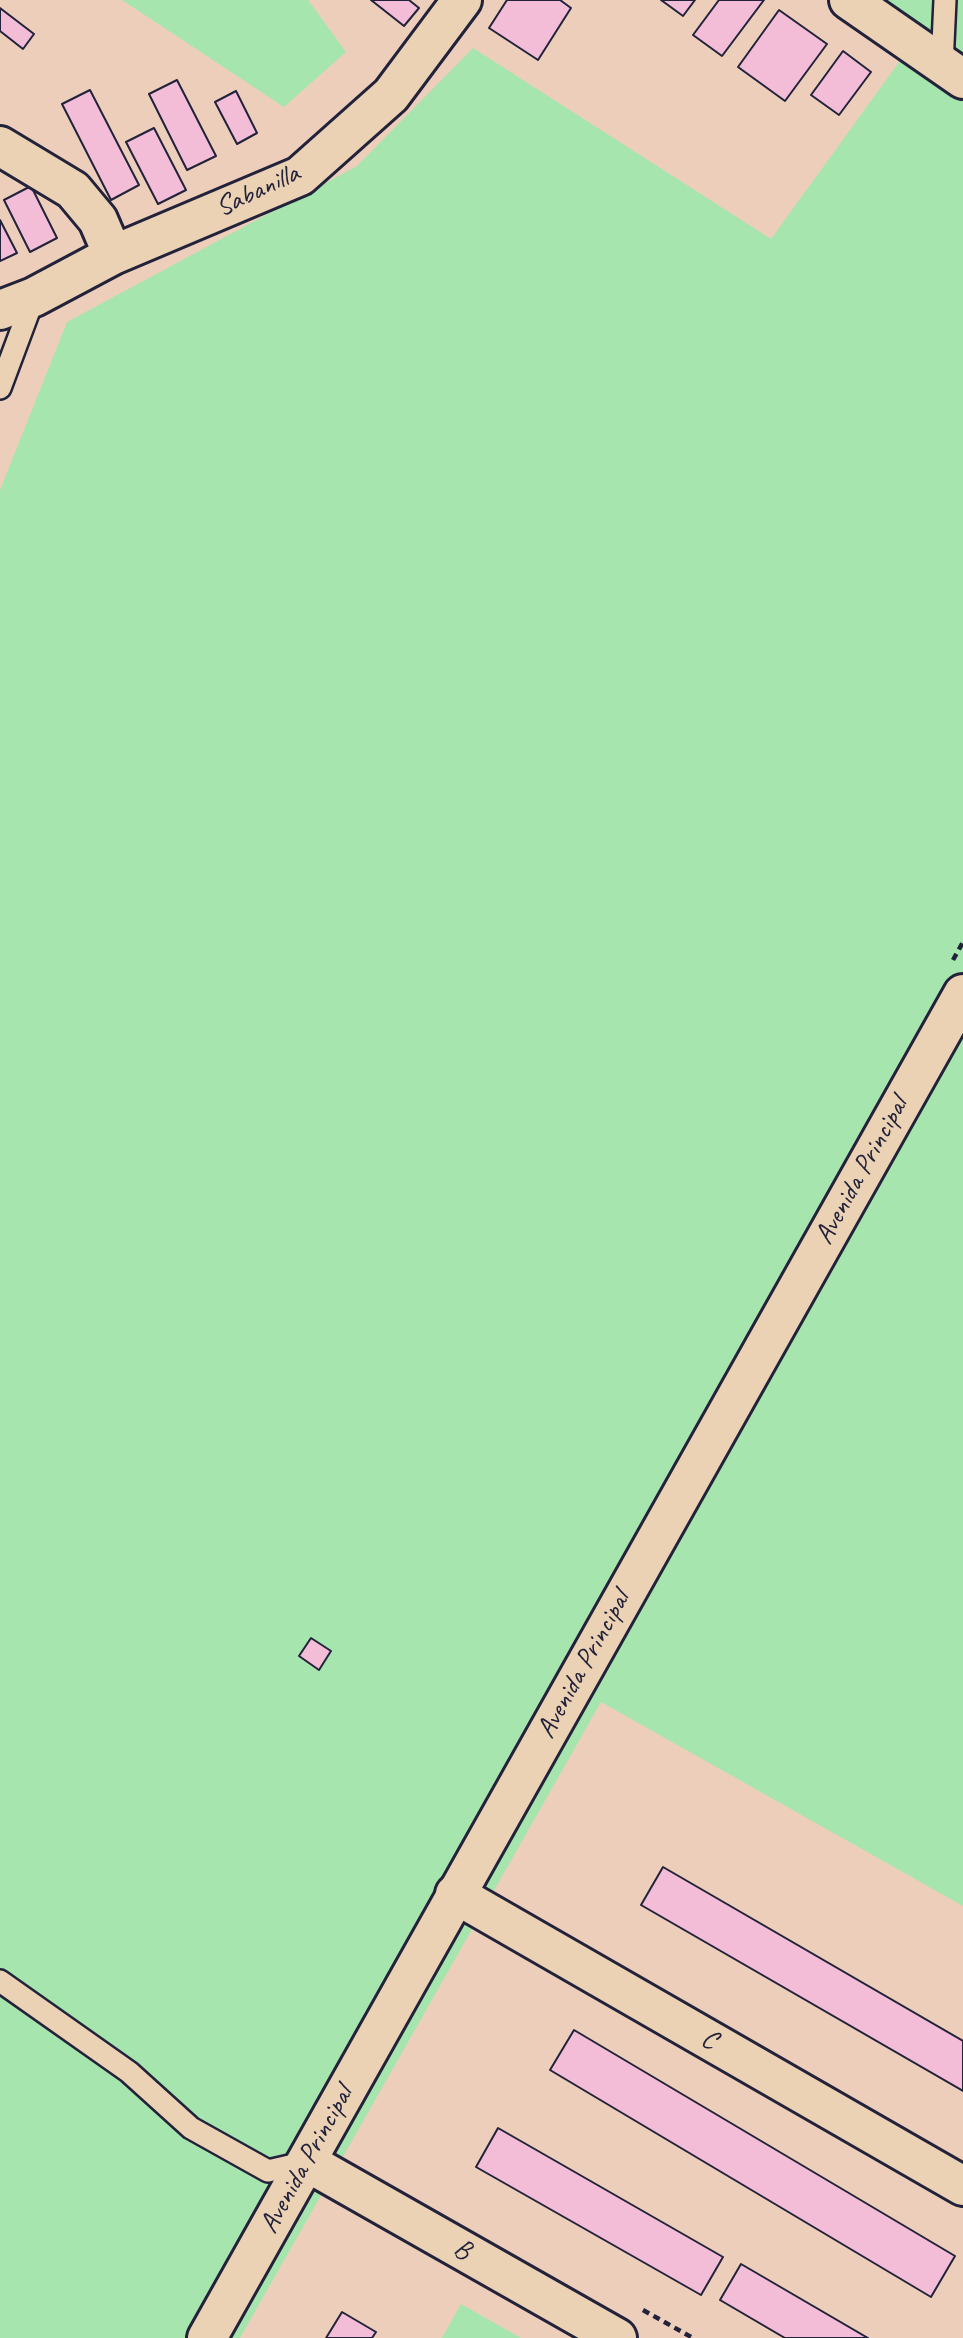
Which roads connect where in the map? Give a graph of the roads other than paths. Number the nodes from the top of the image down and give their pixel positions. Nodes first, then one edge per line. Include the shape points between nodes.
1 (462, 0) edge
2 (849, 0) edge
3 (945, 0) edge
4 (953, 72) edge
5 (0, 146) edge
6 (113, 256) junction
7 (17, 304) edge
8 (0, 388) edge
9 (963, 994) edge
10 (952, 1030) edge
11 (455, 1894) junction
12 (0, 1982) edge
13 (307, 2162) junction
14 (963, 2186) edge
15 (207, 2338) edge
16 (617, 2338) edge

1 - 6 street, Sabanilla via 391,95 300,176
2 - 4 street
3 - 4 lane
5 - 6 street via 73,190 99,220
6 - 7 street, Sabanilla
7 - 8 lane
9 - 10 street, Avenida Principal
10 - 11 street, Avenida Principal
11 - 13 street, Avenida Principal
11 - 14 street, C
12 - 13 lane via 129,2072 191,2128 268,2171
13 - 15 street, Avenida Principal
13 - 16 street, B

